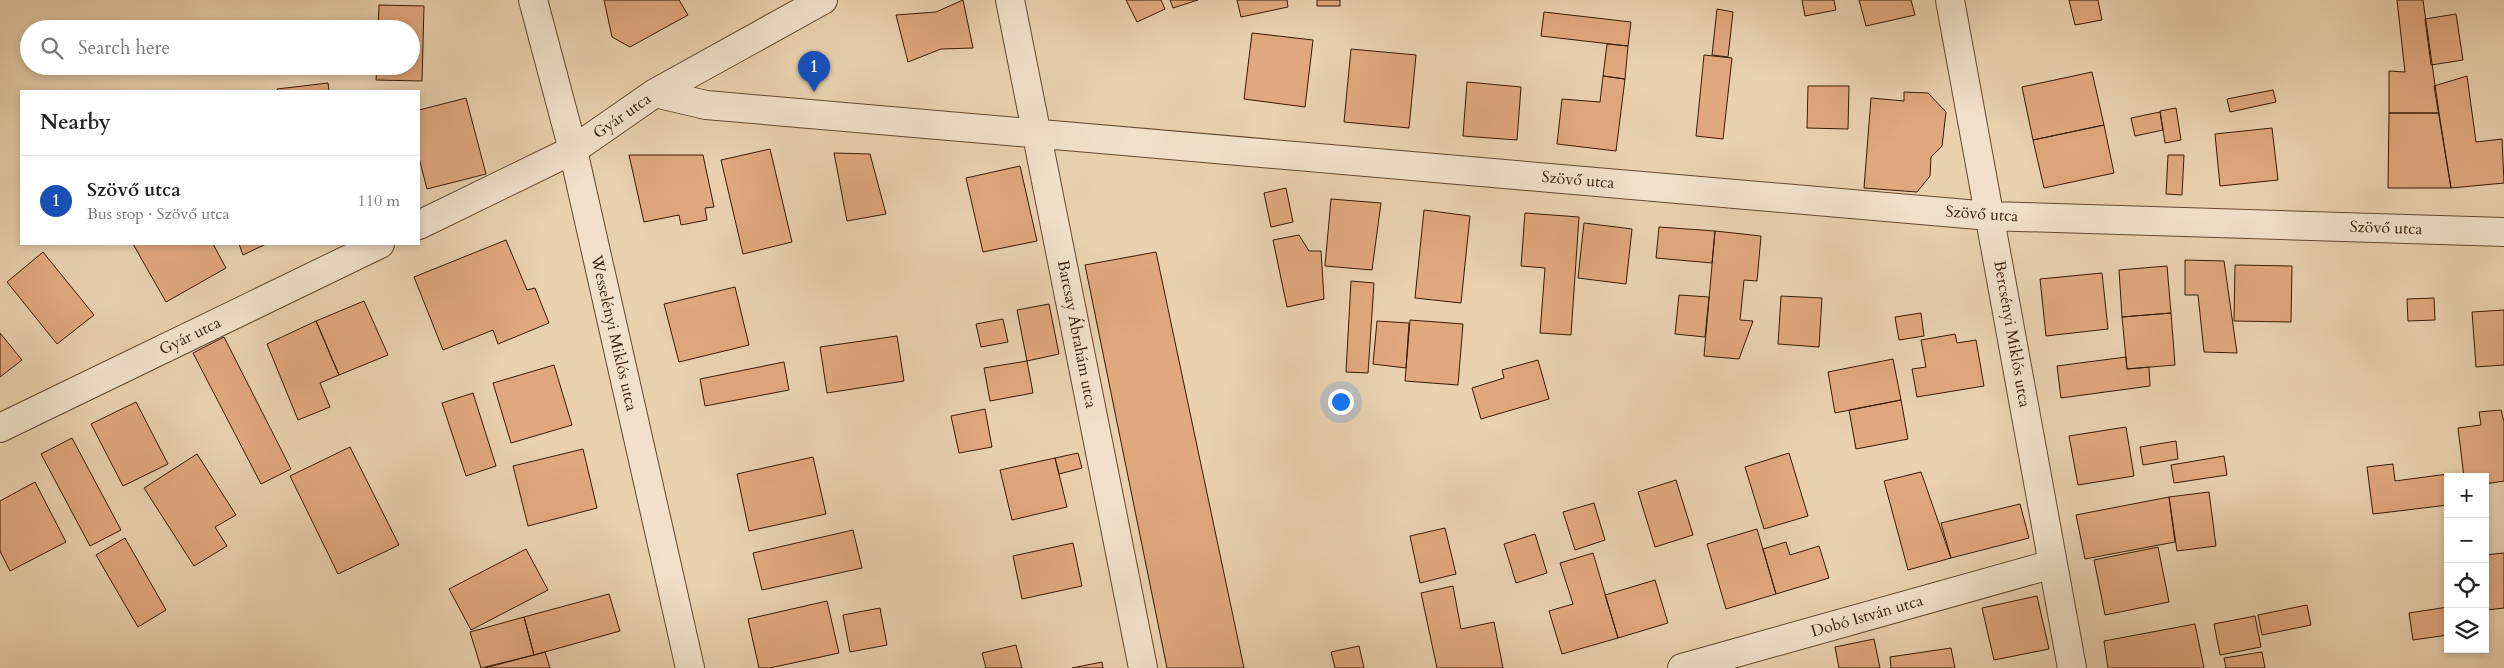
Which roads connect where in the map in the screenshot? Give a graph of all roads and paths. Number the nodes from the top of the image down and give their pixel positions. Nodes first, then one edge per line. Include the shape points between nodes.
1 (533, 0) edge
2 (823, 0) edge
3 (1010, 0) edge
4 (1950, 0) edge
5 (655, 93) junction
6 (1037, 133) junction
7 (573, 150) junction
8 (1990, 216) junction
9 (420, 225) edge
10 (2504, 232) edge
11 (378, 245) edge
12 (0, 428) edge
13 (2053, 564) junction
14 (690, 668) edge
15 (1143, 668) edge
16 (1682, 668) edge
17 (2072, 668) edge

1 - 7 street, Wesselényi Miklós utca
2 - 5 street, Gyár utca
3 - 6 street, Barcsay Ábrahám utca
4 - 8 street, Bercsényi Miklós utca
5 - 6 street, Szövő utca via 706,105
5 - 7 street, Gyár utca
6 - 8 street, Szövő utca
6 - 15 street, Barcsay Ábrahám utca
7 - 9 street, Gyár utca
7 - 14 street, Wesselényi Miklós utca
8 - 10 street, Szövő utca
8 - 13 street, Bercsényi Miklós utca
11 - 12 street, Gyár utca
13 - 16 street, Dobó István utca
13 - 17 street, Bercsényi Miklós utca

